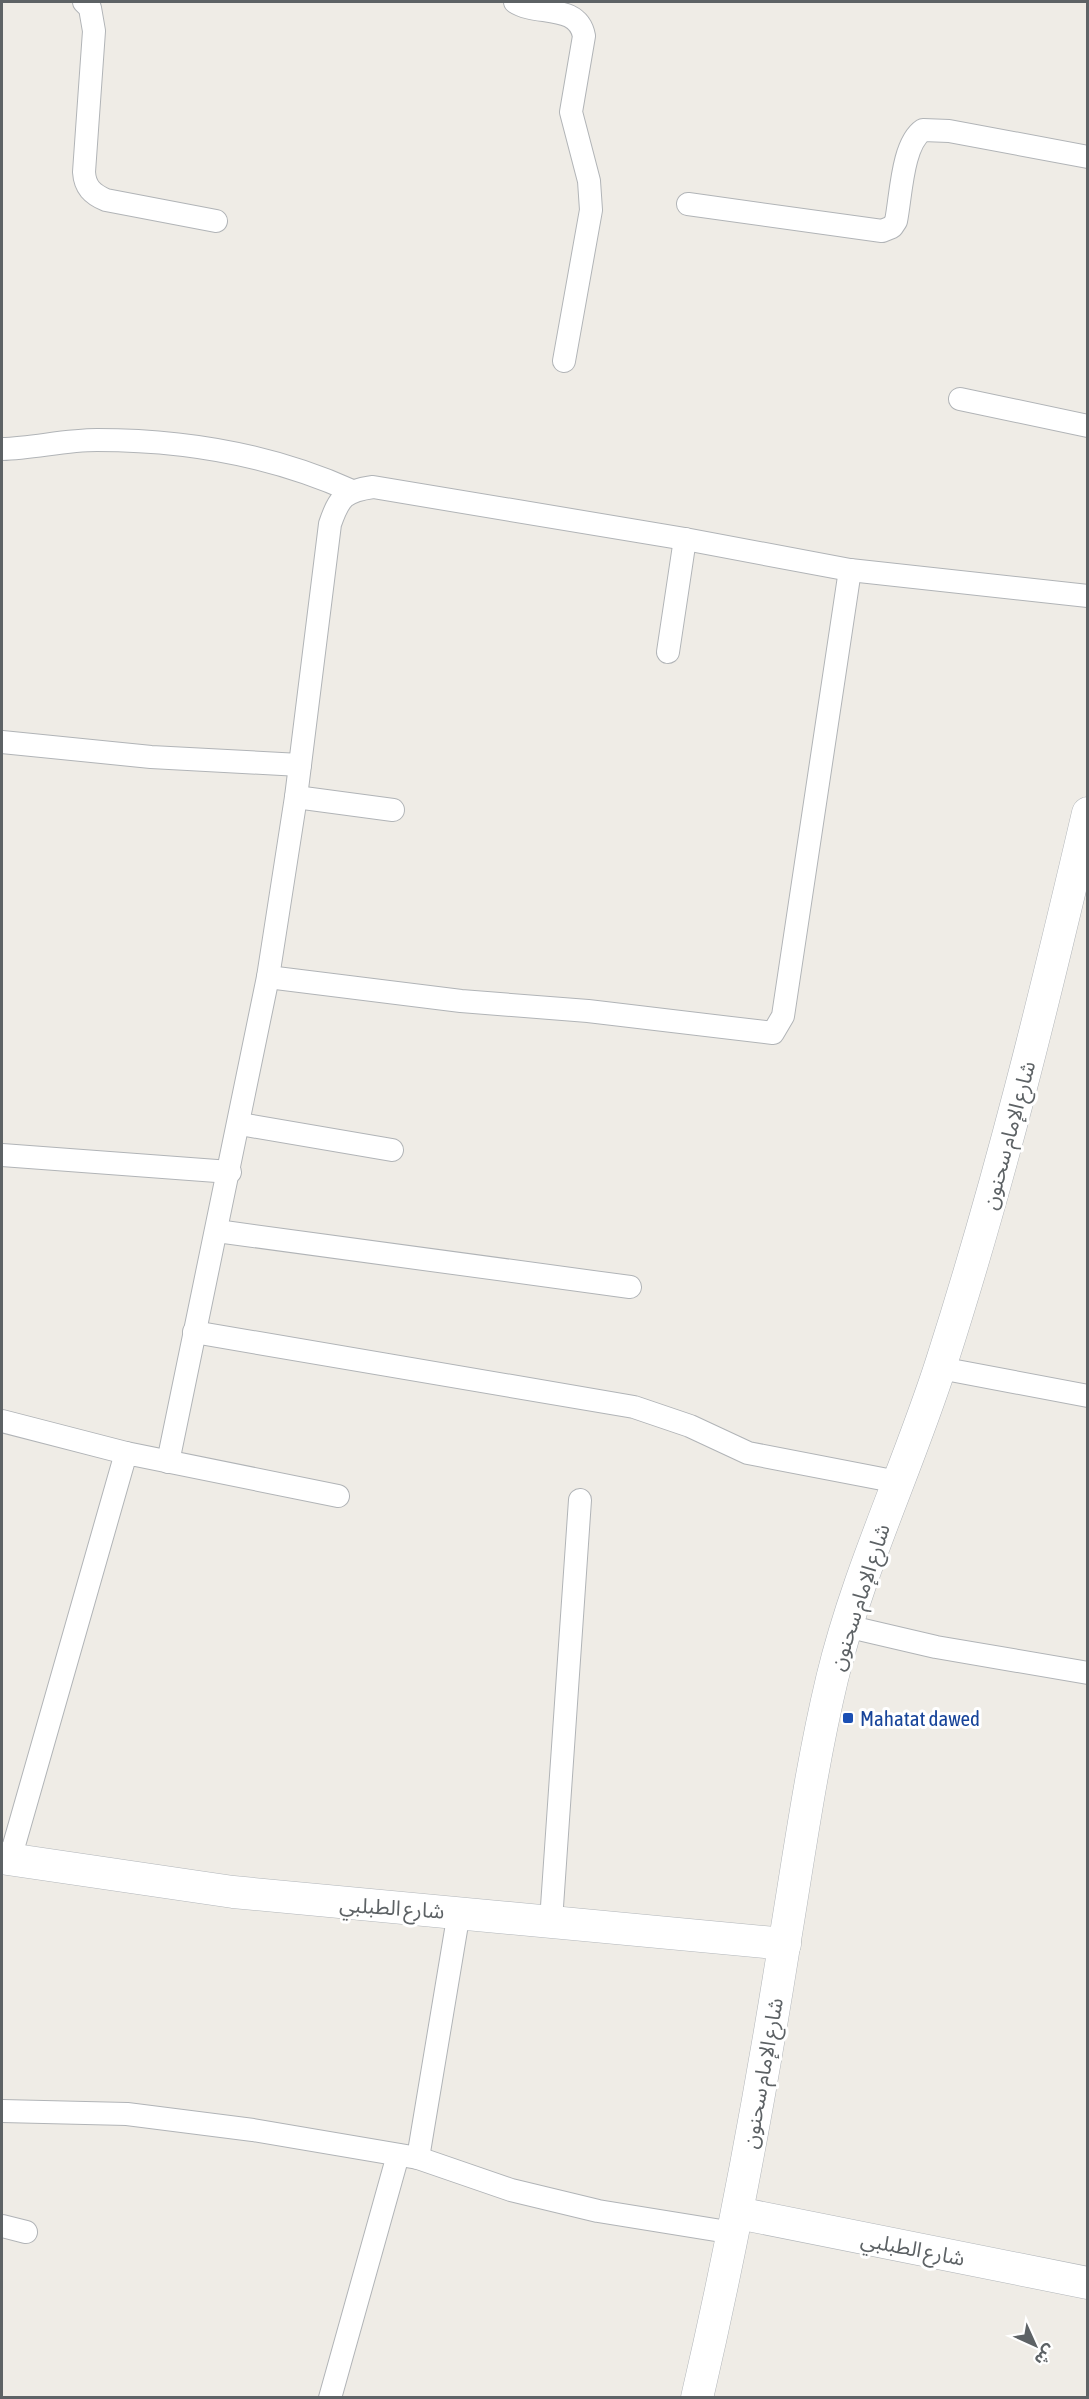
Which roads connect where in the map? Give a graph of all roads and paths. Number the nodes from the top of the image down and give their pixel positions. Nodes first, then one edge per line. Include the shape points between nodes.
1 (84, 2) edge
2 (515, 2) edge
3 (1088, 157) edge
4 (688, 204) dead end
5 (216, 221) dead end
6 (564, 361) dead end
7 (960, 399) dead end
8 (1088, 426) edge
9 (2, 449) edge
10 (352, 491) junction
11 (685, 539) junction
12 (850, 570) junction
13 (1088, 597) edge
14 (668, 652) dead end
15 (2, 742) edge
16 (300, 765) junction
17 (296, 797) junction
18 (393, 810) dead end
19 (1088, 813) edge
20 (268, 977) junction
21 (240, 1124) junction
22 (392, 1150) dead end
23 (2, 1155) edge
24 (230, 1172) junction
25 (217, 1231) junction
26 (630, 1287) dead end
27 (194, 1332) junction
28 (940, 1368) junction
29 (1088, 1396) edge
30 (2, 1421) edge
31 (126, 1453) junction
32 (168, 1462) junction
33 (898, 1482) junction
34 (338, 1496) dead end
35 (580, 1500) dead end
36 (846, 1626) junction
37 (1088, 1673) edge
38 (6, 1859) edge
39 (459, 1912) junction
40 (551, 1921) junction
41 (784, 1944) junction
42 (2, 2110) edge
43 (408, 2157) junction
44 (736, 2223) junction
45 (2, 2226) edge
46 (26, 2232) dead end
47 (1088, 2283) edge
48 (330, 2397) edge
49 (697, 2397) edge

1 - 5 street via 90,9 94,31 86,185 106,200
2 - 6 street via 570,16 580,24 584,36 571,112 590,189 591,210
3 - 4 street via 949,131 923,130 908,151 896,221 892,228 882,231
7 - 8 street
9 - 10 street via 97,440 198,447 298,468
10 - 11 street via 373,487
10 - 16 street via 341,499 330,524
11 - 12 street
11 - 14 street
12 - 13 street
12 - 20 street via 783,1016 773,1033
15 - 16 street via 151,757
16 - 17 street
17 - 18 street
17 - 20 street
19 - 28 street, شارع الإمام سحنون via 1019,1097 979,1245
20 - 21 street
21 - 22 street
21 - 24 street
23 - 24 street
24 - 25 street
25 - 26 street
25 - 27 street
27 - 32 street
27 - 33 street via 634,1407 690,1426 748,1453
28 - 29 street
28 - 33 street, شارع الإمام سحنون
30 - 31 street
31 - 32 street
31 - 38 street
32 - 34 street
33 - 36 street, شارع الإمام سحنون
35 - 40 street
36 - 37 street via 936,1647
36 - 41 street, شارع الإمام سحنون via 805,1809
38 - 39 street, شارع الطبلبي via 233,1892
39 - 40 street, شارع الطبلبي
39 - 43 street
40 - 41 street, شارع الطبلبي
41 - 44 street, شارع الإمام سحنون
42 - 43 street via 127,2114 253,2130
43 - 44 street via 553,2202
43 - 48 street
44 - 47 street, شارع الطبلبي
44 - 49 street, شارع الإمام سحنون
45 - 46 street

